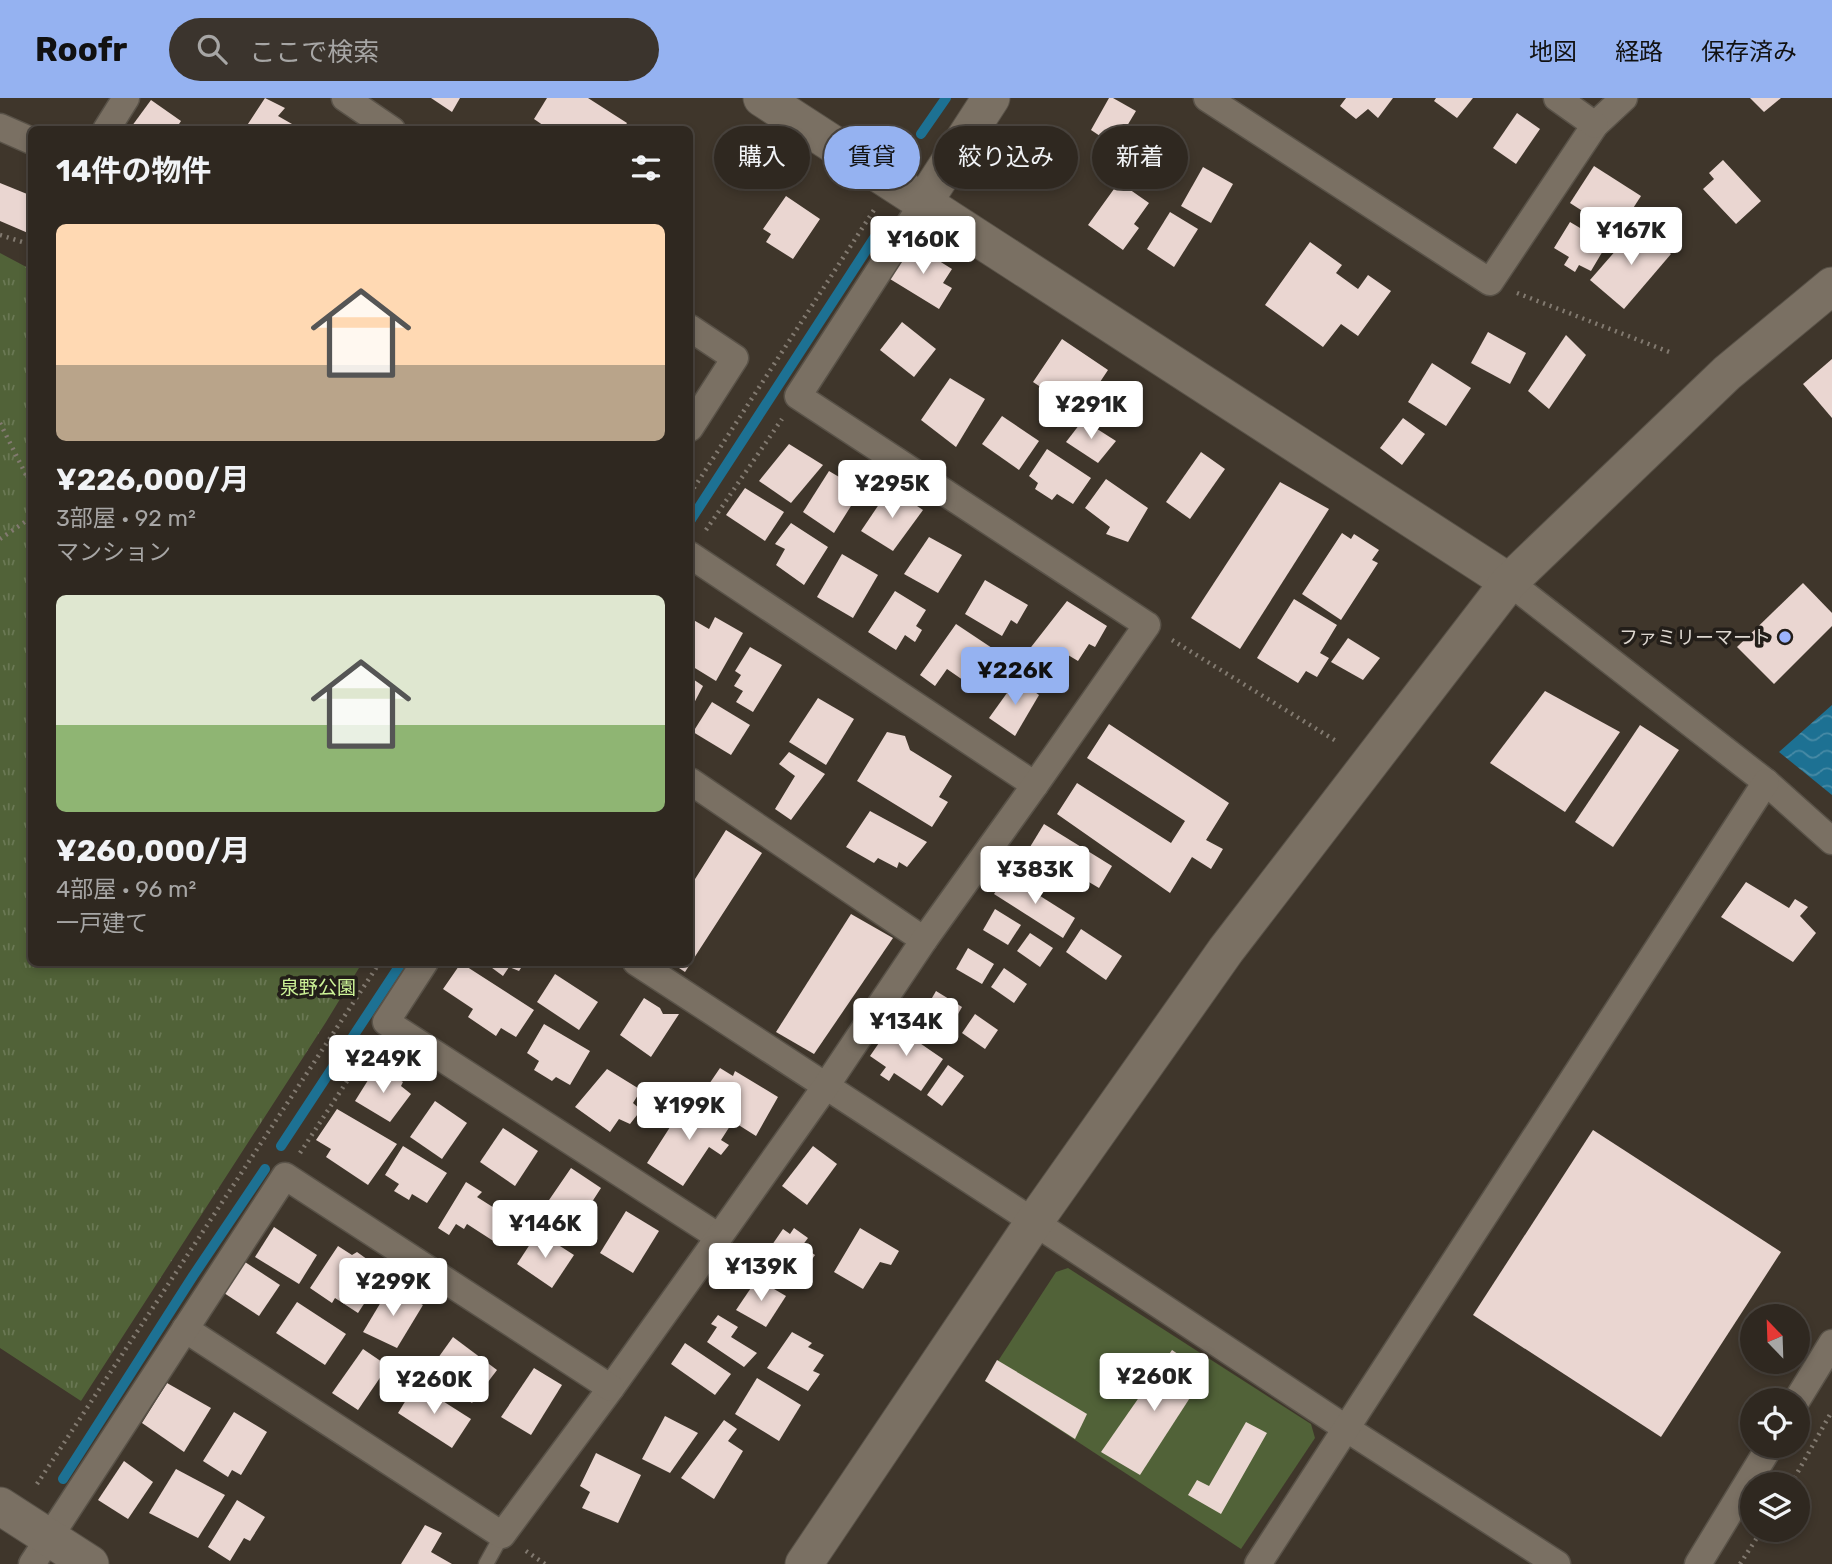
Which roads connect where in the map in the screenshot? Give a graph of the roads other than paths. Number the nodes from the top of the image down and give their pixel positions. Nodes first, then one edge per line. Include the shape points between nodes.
1 (126, 98) edge
2 (345, 98) edge
3 (762, 98) edge
4 (991, 98) edge
5 (1207, 98) edge
6 (1557, 98) edge
7 (1624, 98) edge
8 (1595, 125) junction
9 (108, 126) edge
10 (386, 126) edge
11 (0, 127) edge
12 (28, 139) edge
13 (923, 203) junction
14 (1832, 286) edge
15 (693, 330) edge
16 (693, 423) edge
17 (693, 557) edge
18 (1509, 582) junction
19 (1766, 782) junction
20 (693, 783) edge
21 (1035, 785) junction
22 (1832, 841) edge
23 (924, 940) junction
24 (422, 966) edge
25 (642, 966) edge
26 (826, 1086) junction
27 (1034, 1222) junction
28 (719, 1237) junction
29 (185, 1329) junction
30 (1832, 1343) edge
31 (611, 1388) junction
32 (1804, 1388) edge
33 (1347, 1429) junction
34 (1763, 1458) edge
35 (0, 1506) edge
36 (502, 1535) junction
37 (41, 1551) edge
38 (90, 1564) edge
39 (486, 1564) edge
40 (804, 1564) edge
41 (1258, 1564) edge
42 (1557, 1564) edge
43 (1698, 1564) edge

1 - 9 street
2 - 10 street
3 - 13 street
4 - 13 street
5 - 8 street via 1490,282
6 - 8 street
7 - 8 street
11 - 12 street
13 - 18 street
13 - 21 street via 798,396 1147,625
14 - 18 street via 1727,373
15 - 16 street via 735,358
17 - 21 street
18 - 19 street
18 - 27 street via 1226,950
19 - 22 street
19 - 33 street
20 - 23 street
21 - 23 street
23 - 26 street
24 - 28 street via 386,1022
25 - 26 street
26 - 27 street
26 - 28 street
27 - 33 street
27 - 40 street
28 - 31 street
29 - 31 street via 285,1176
29 - 36 street
29 - 37 street
30 - 32 street
31 - 36 street
33 - 41 street
33 - 42 street
34 - 43 street
35 - 37 street
36 - 39 lane
37 - 38 street

